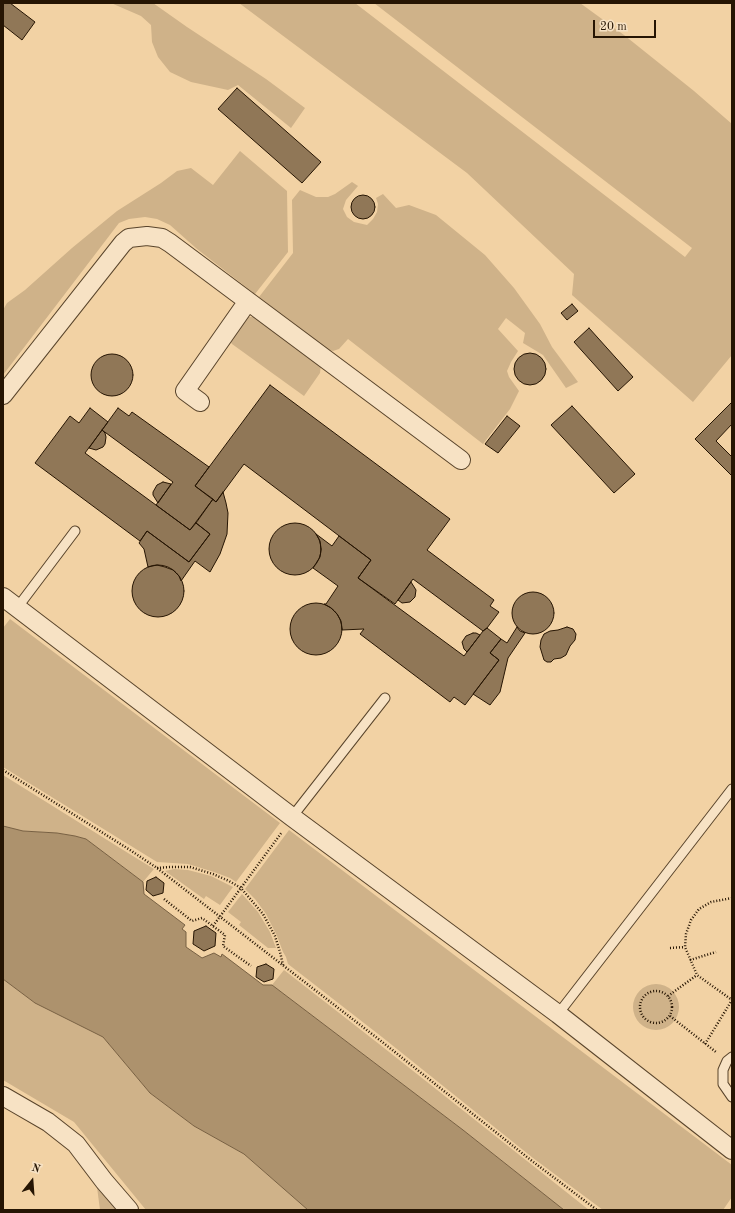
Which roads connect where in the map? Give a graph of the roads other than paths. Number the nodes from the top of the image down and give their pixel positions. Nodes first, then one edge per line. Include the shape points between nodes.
1 (248, 301) junction
2 (3, 395) edge
3 (200, 402) dead end
4 (461, 460) dead end
5 (74, 531) dead end
6 (3, 597) edge
7 (17, 608) junction
8 (385, 698) dead end
9 (732, 789) edge
10 (292, 818) junction
11 (558, 1014) junction
12 (730, 1059) edge
13 (3, 1096) edge
14 (732, 1097) edge
15 (732, 1150) edge
16 (129, 1210) edge

1 - 2 street via 162,238 129,238
1 - 3 street via 185,391
1 - 4 street
5 - 7 lane
6 - 7 street
7 - 10 street
8 - 10 lane
9 - 11 lane
10 - 11 street
11 - 15 street
12 - 14 lane via 723,1070 723,1084
13 - 16 street via 48,1122 76,1144

